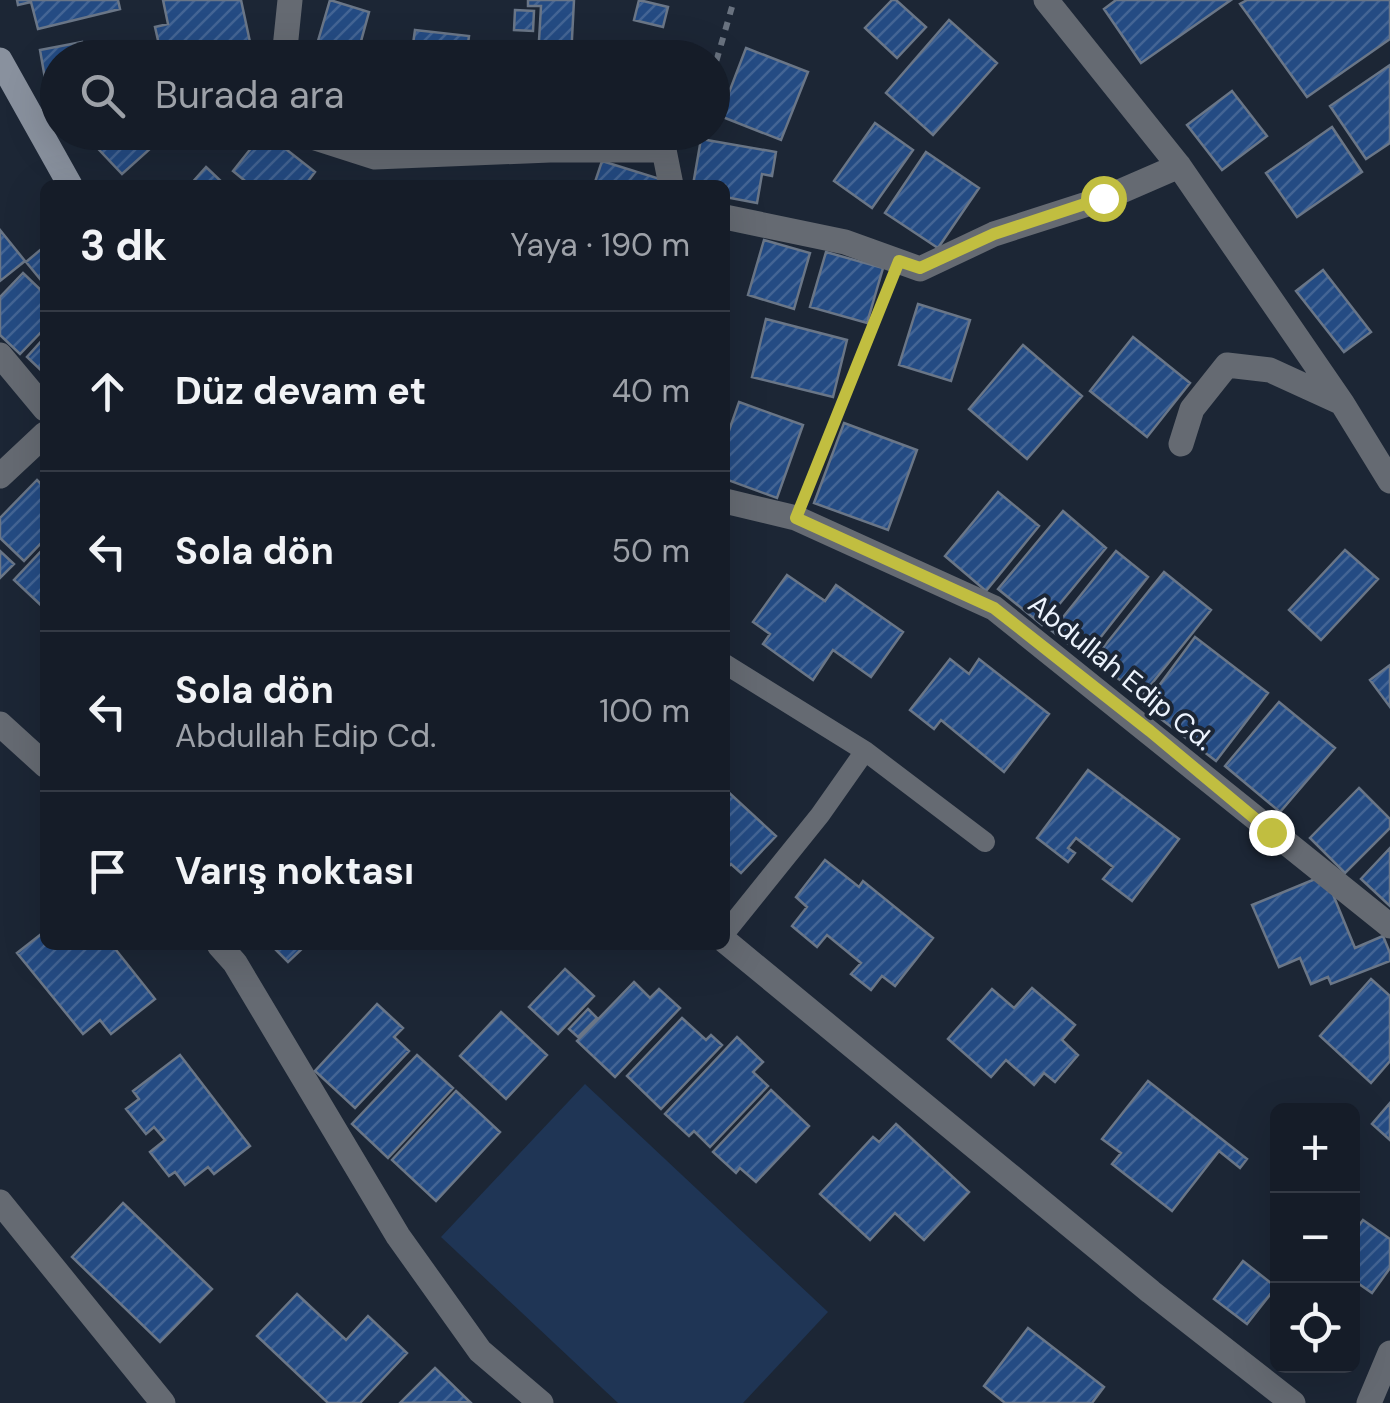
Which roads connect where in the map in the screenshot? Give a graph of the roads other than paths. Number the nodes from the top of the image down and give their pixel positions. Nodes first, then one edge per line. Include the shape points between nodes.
1 (290, 0) edge
2 (1046, 0) edge
3 (286, 40) edge
4 (0, 60) edge
5 (40, 131) edge
6 (50, 150) edge
7 (351, 150) edge
8 (550, 150) edge
9 (550, 150) edge
10 (664, 150) edge
11 (664, 150) edge
12 (1179, 166) junction
13 (67, 180) edge
14 (670, 180) edge
15 (730, 218) edge
16 (0, 355) edge
17 (40, 403) edge
18 (1342, 404) junction
19 (40, 439) edge
20 (1181, 444) dead end
21 (0, 476) edge
22 (1390, 481) edge
23 (730, 501) edge
24 (730, 667) edge
25 (0, 724) edge
26 (865, 751) junction
27 (40, 760) edge
28 (985, 842) dead end
29 (1390, 926) edge
30 (730, 928) edge
31 (730, 945) edge
32 (223, 950) edge
33 (0, 1202) edge
34 (1390, 1353) edge
35 (163, 1403) edge
36 (542, 1403) edge
37 (1294, 1403) edge
38 (1369, 1403) edge

1 - 3 street
2 - 12 street
4 - 5 street
6 - 13 street
7 - 8 street via 375,158
9 - 10 street
11 - 14 street
12 - 15 street via 920,268 845,242
12 - 18 street
16 - 17 street
18 - 20 street via 1270,370 1227,366 1192,409
18 - 22 street
19 - 21 street
23 - 29 street, Abdullah Edip Cd. via 796,518 994,608
24 - 26 lane
25 - 27 street
26 - 28 lane
26 - 30 lane
31 - 37 street
32 - 36 street via 398,1236 480,1351
33 - 35 street
34 - 38 street

